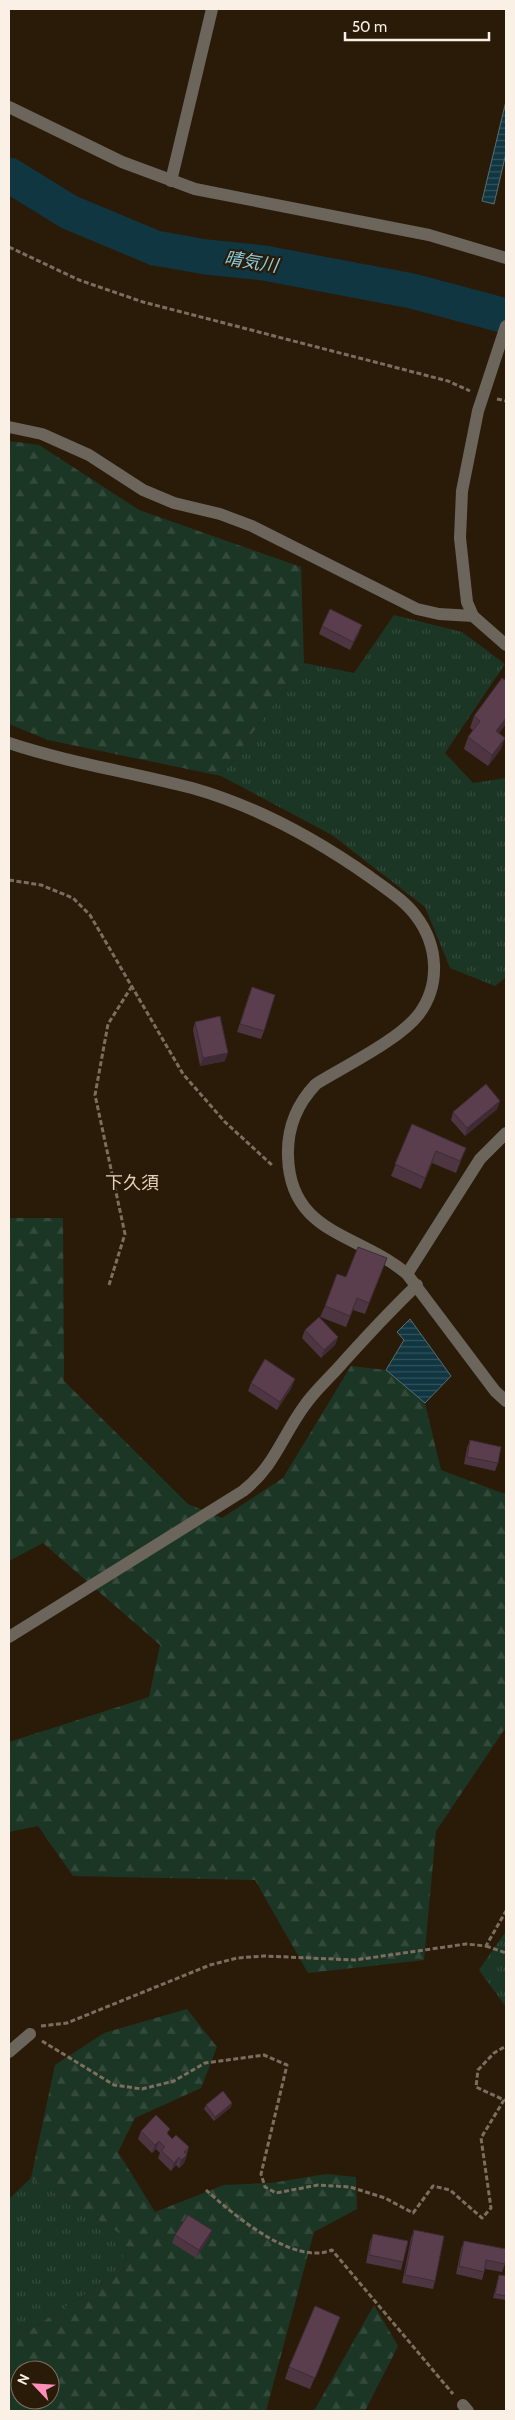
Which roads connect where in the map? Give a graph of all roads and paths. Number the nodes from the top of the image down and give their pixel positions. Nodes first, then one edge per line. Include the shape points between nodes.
1 (212, 9) edge
2 (9, 106) edge
3 (170, 181) junction
4 (9, 247) edge
5 (506, 258) edge
6 (506, 326) edge
7 (484, 398) junction
8 (9, 427) edge
9 (473, 616) junction
10 (506, 645) edge
11 (9, 743) edge
12 (9, 880) edge
13 (132, 986) junction
14 (506, 1133) edge
15 (289, 1176) junction
16 (407, 1274) junction
17 (109, 1285) dead end
18 (416, 1285) junction
19 (506, 1401) edge
20 (9, 1637) edge
21 (506, 1911) edge
22 (486, 1946) junction
23 (506, 1953) edge
24 (30, 2034) junction
25 (506, 2046) edge
26 (9, 2052) edge
27 (206, 2190) dead end
28 (466, 2408) edge

1 - 3 street
2 - 3 street via 122,162
3 - 5 street via 195,189 429,235
4 - 7 path via 80,280 135,300 448,381
6 - 7 street
7 - 9 street via 478,411 462,491 460,538 467,602
8 - 9 street via 42,434 89,455 143,490 174,503 252,526 418,609
9 - 10 street
11 - 15 street via 50,757 193,788 259,812 329,848 400,899 416,915 426,931 435,968 426,1002 400,1032 308,1092 291,1126
12 - 13 path via 41,885 73,898 90,915
13 - 15 path via 183,1074 225,1122 271,1165
13 - 17 path via 108,1024 95,1095 125,1234
14 - 16 street via 480,1159
15 - 16 street via 295,1195 310,1214 330,1230 392,1262
16 - 18 street
18 - 19 street via 495,1391
18 - 20 street via 305,1404 259,1478
21 - 22 path
22 - 23 path
22 - 24 path via 466,1944 355,1960 237,1958 210,1965 67,2024 40,2026
24 - 25 path via 114,2085 142,2089 174,2082 205,2063 264,2055 287,2065 261,2174 265,2187 276,2193 318,2185 350,2187 385,2198 413,2213 433,2186 450,2190 482,2218 491,2208 481,2138 504,2100 476,2087 478,2070
24 - 26 street
27 - 28 path via 238,2218 276,2242 320,2255 332,2250

